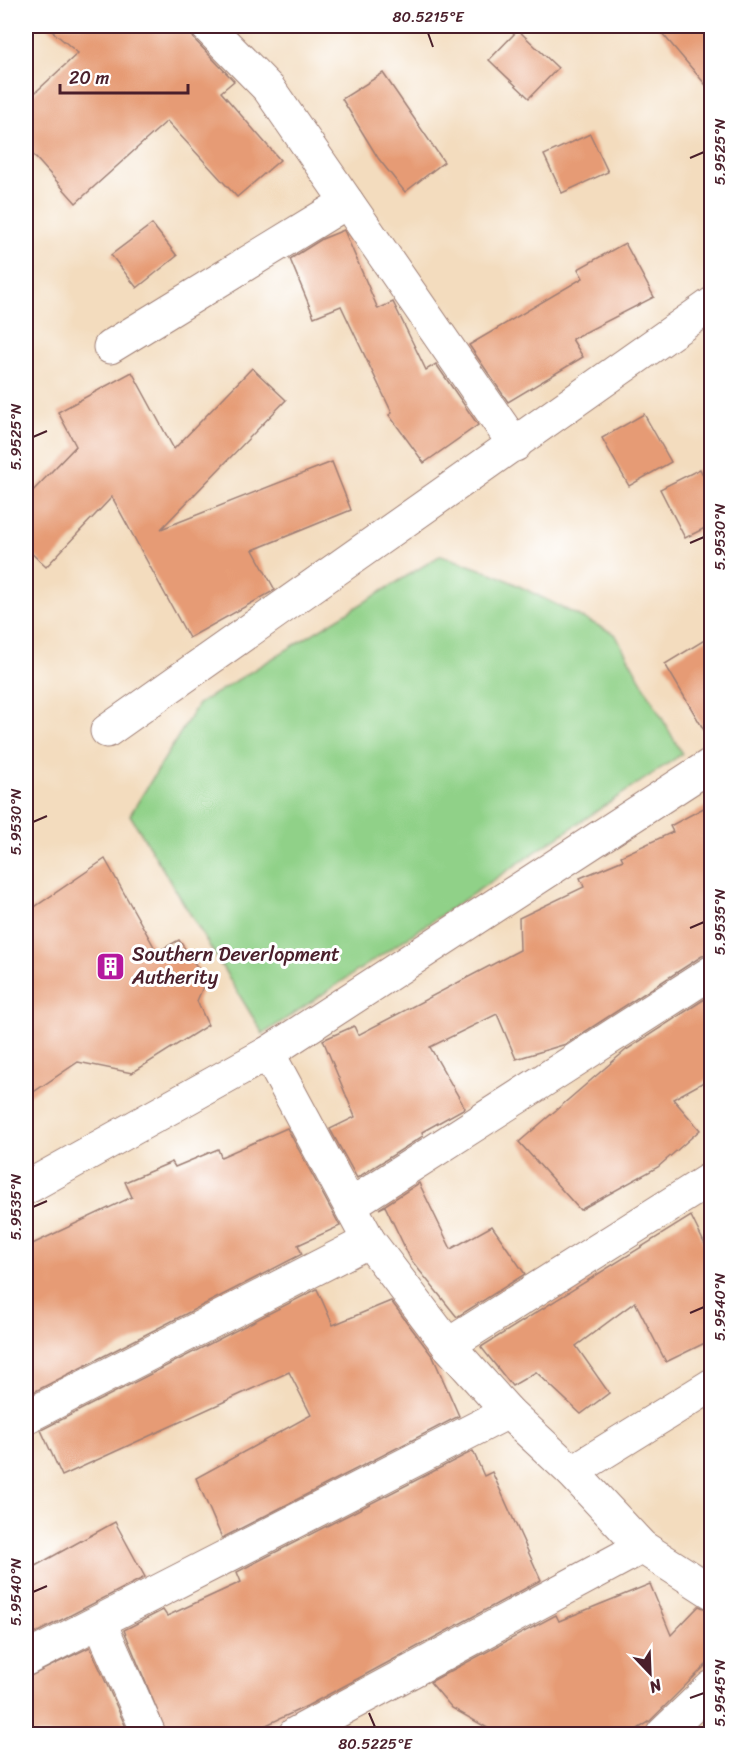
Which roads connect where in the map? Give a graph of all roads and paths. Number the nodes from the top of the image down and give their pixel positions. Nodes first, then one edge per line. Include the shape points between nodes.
1 (213, 27) edge
2 (347, 202) junction
3 (708, 314) edge
4 (110, 347) dead end
5 (515, 445) junction
6 (107, 731) dead end
7 (711, 764) edge
8 (711, 972) edge
9 (268, 1053) junction
10 (711, 1178) edge
11 (26, 1188) edge
12 (350, 1205) junction
13 (369, 1241) junction
14 (448, 1345) junction
15 (711, 1385) edge
16 (508, 1412) junction
17 (26, 1417) edge
18 (572, 1472) junction
19 (642, 1547) junction
20 (711, 1592) edge
21 (100, 1623) junction
22 (26, 1659) edge
23 (711, 1687) edge
24 (149, 1734) edge
25 (295, 1734) edge
26 (663, 1734) edge

1 - 2 street via 269,89
2 - 4 street
2 - 5 street
3 - 5 street
5 - 6 street
7 - 9 street
8 - 12 street
9 - 11 street
9 - 12 street
10 - 14 street
12 - 13 street
13 - 14 street
13 - 17 street
14 - 16 street
15 - 18 street
16 - 18 street
16 - 21 street
18 - 19 street
19 - 20 street
19 - 25 street
21 - 22 street
21 - 24 street
23 - 26 street

